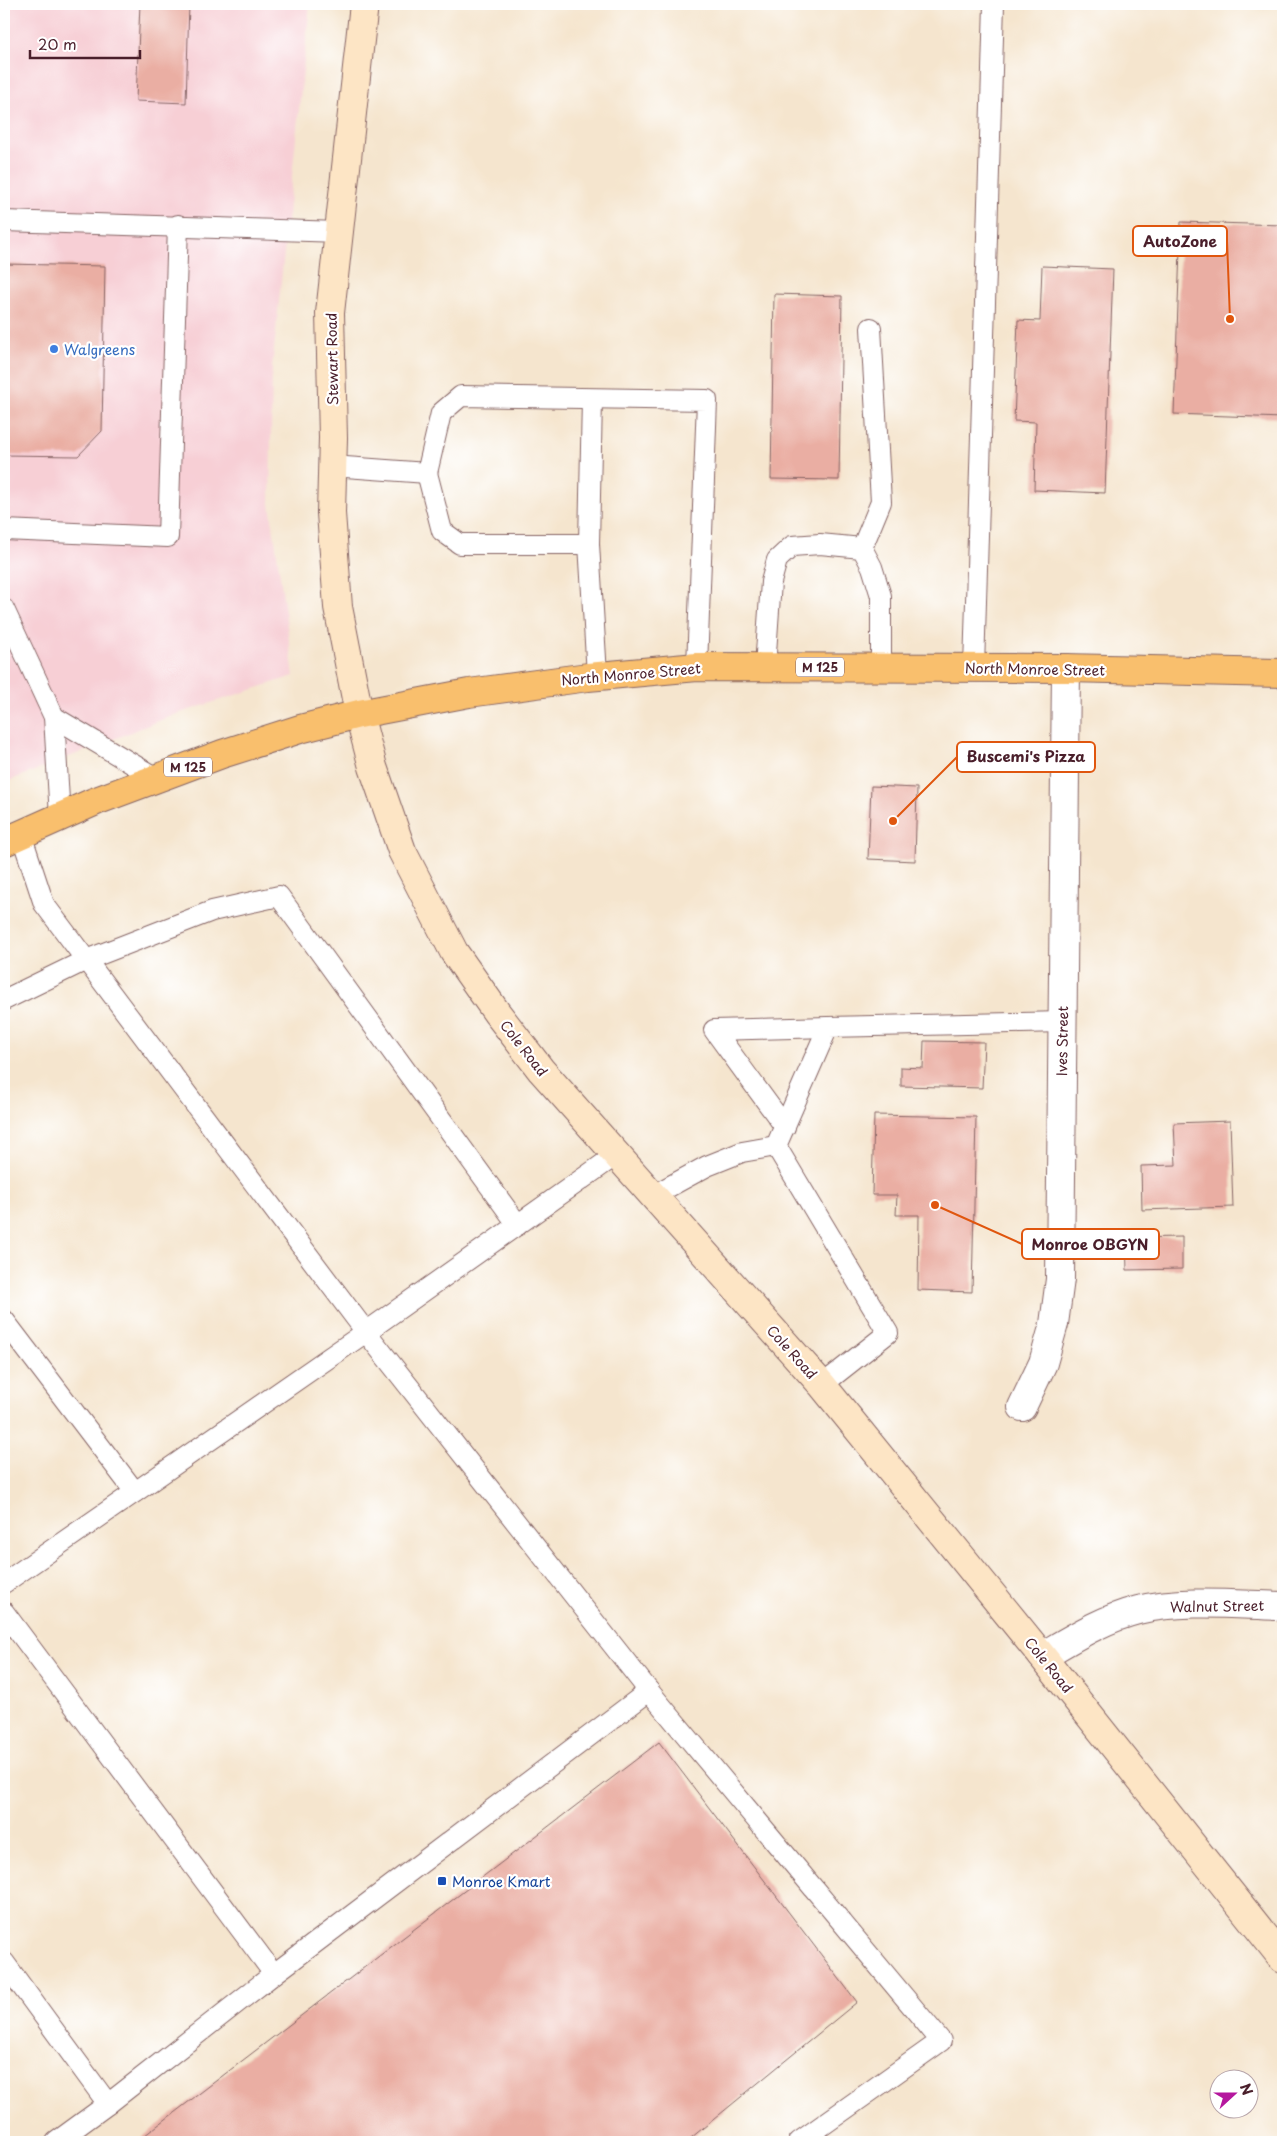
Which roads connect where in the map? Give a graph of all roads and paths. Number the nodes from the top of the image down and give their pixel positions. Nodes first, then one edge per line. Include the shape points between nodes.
1 (364, 4) edge
2 (994, 4) edge
3 (4, 221) edge
4 (178, 225) junction
5 (339, 232) junction
6 (871, 328) dead end
7 (592, 399) junction
8 (332, 466) junction
9 (427, 473) junction
10 (4, 530) edge
11 (588, 544) junction
12 (862, 548) junction
13 (4, 609) edge
14 (697, 667) junction
15 (765, 667) junction
16 (881, 667) junction
17 (974, 668) junction
18 (1066, 668) junction
19 (1283, 674) edge
20 (597, 676) junction
21 (359, 714) junction
22 (54, 717) junction
23 (156, 778) junction
24 (60, 817) junction
25 (12, 838) edge
26 (86, 960) junction
27 (4, 1000) edge
28 (1062, 1022) junction
29 (828, 1027) junction
30 (785, 1127) junction
31 (776, 1146) junction
32 (616, 1155) junction
33 (652, 1196) junction
34 (518, 1225) junction
35 (4, 1320) edge
36 (366, 1332) junction
37 (822, 1385) junction
38 (1022, 1407) dead end
39 (135, 1492) junction
40 (4, 1583) edge
41 (1283, 1606) edge
42 (4, 1612) edge
43 (1042, 1656) junction
44 (649, 1691) junction
45 (1283, 1960) edge
46 (4, 1962) edge
47 (274, 1974) junction
48 (108, 2104) junction
49 (56, 2142) edge
50 (799, 2142) edge

1 - 5 street, Stewart Road
2 - 17 lane
3 - 4 lane
4 - 5 lane
4 - 10 lane via 168,537
5 - 8 street, Stewart Road via 330,313
6 - 12 lane via 881,502
7 - 9 lane via 461,396 441,413
7 - 11 lane
7 - 14 lane via 707,400
8 - 9 lane
8 - 21 street, Stewart Road via 331,513 338,607
9 - 11 lane via 442,531 460,544
11 - 20 lane
12 - 15 lane via 820,544 792,546 777,560 771,582
12 - 16 lane via 881,596
13 - 22 lane
14 - 15 main road, North Monroe Street / M 125
14 - 20 main road, North Monroe Street / M 125
15 - 16 main road, North Monroe Street / M 125
16 - 17 main road, North Monroe Street / M 125
17 - 18 main road, North Monroe Street / M 125
18 - 19 main road, North Monroe Street / M 125
18 - 28 street, Ives Street
20 - 21 main road, North Monroe Street / M 125 via 469,693
21 - 23 main road, North Monroe Street / M 125 via 248,746
21 - 32 street, Cole Road via 372,767 402,851 454,952 540,1070
22 - 23 lane
22 - 24 lane
23 - 24 main road, North Monroe Street / M 125
24 - 25 main road, North Monroe Street / M 125
25 - 26 lane via 44,904
26 - 27 lane
26 - 34 lane via 212,911 279,896
26 - 36 lane
28 - 29 lane
28 - 38 street, Ives Street via 1060,1279 1054,1324 1043,1363
29 - 30 lane
29 - 30 lane via 714,1030
30 - 31 lane
31 - 33 lane via 742,1152 716,1162
31 - 37 lane via 888,1333
32 - 33 street, Cole Road
32 - 34 lane
33 - 37 street, Cole Road
34 - 36 lane
35 - 39 lane
36 - 39 lane
36 - 44 lane
37 - 43 street, Cole Road
39 - 40 lane
41 - 43 street, Walnut Street via 1192,1604 1138,1610 1089,1628
42 - 47 lane
43 - 45 street, Cole Road
44 - 47 lane
44 - 50 lane via 941,2041
46 - 48 lane
47 - 48 lane
48 - 49 lane

